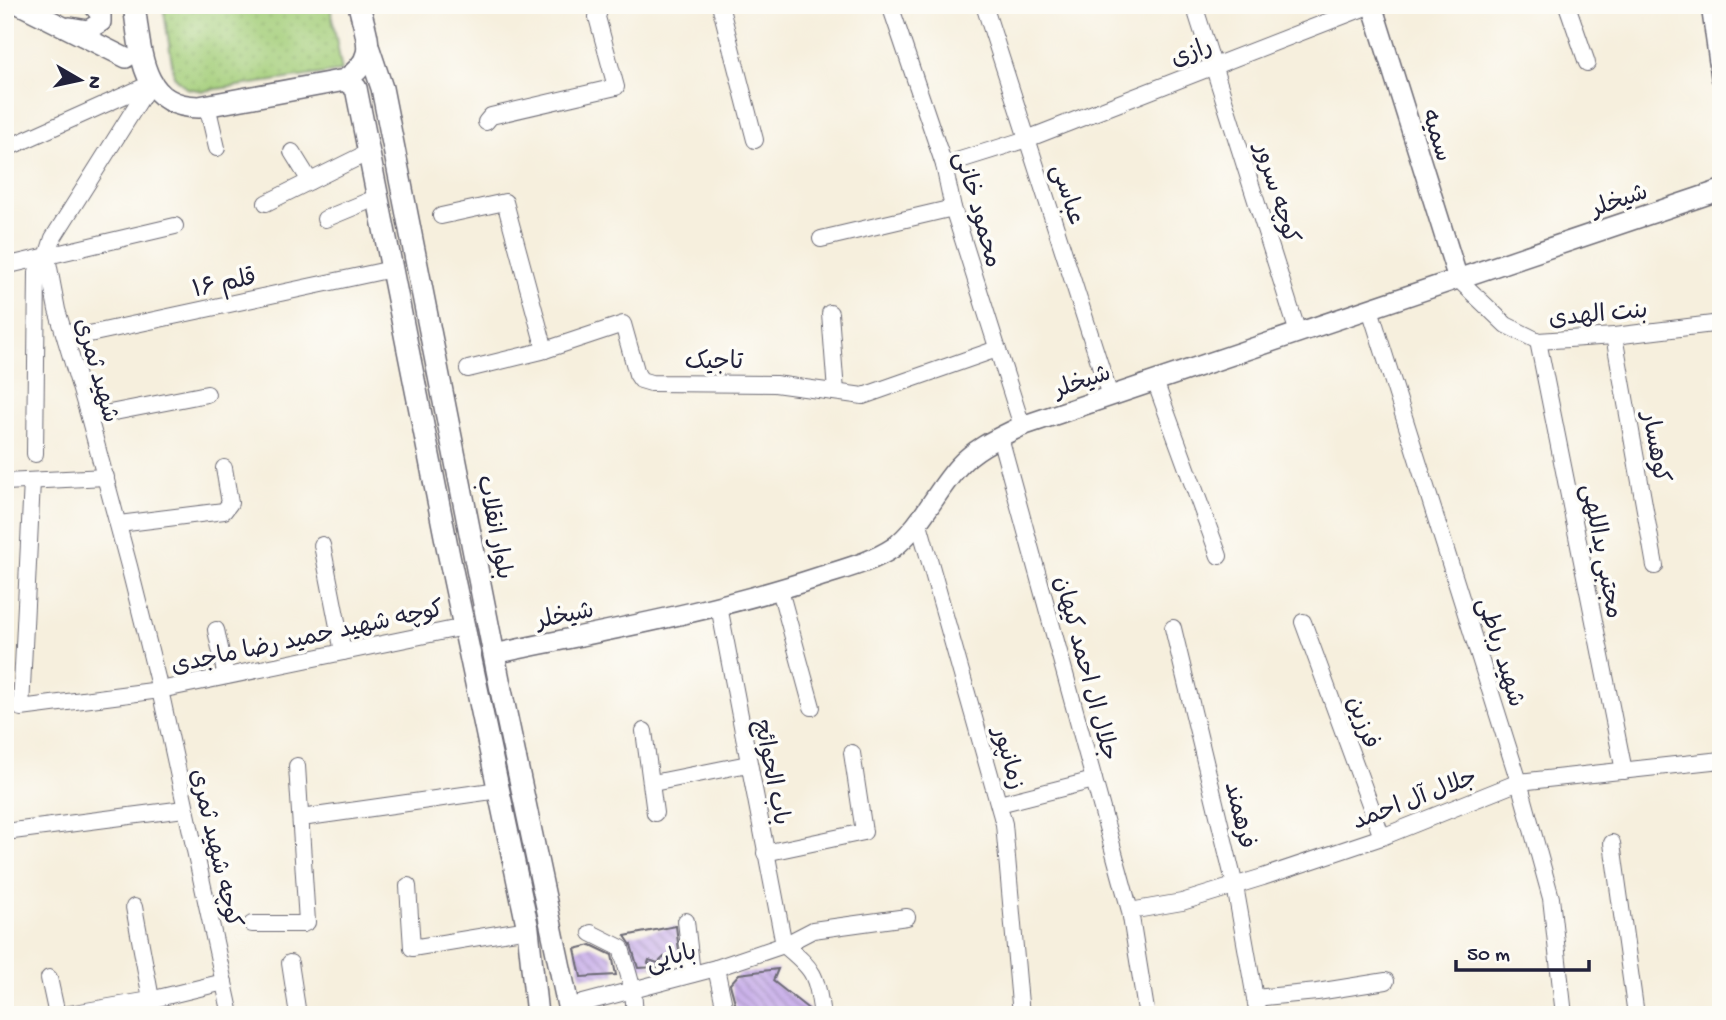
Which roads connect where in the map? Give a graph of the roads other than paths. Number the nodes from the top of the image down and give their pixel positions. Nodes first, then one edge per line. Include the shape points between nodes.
1 (20, 5) edge
2 (93, 5) edge
3 (134, 5) edge
4 (359, 5) edge
5 (601, 5) edge
6 (720, 5) edge
7 (890, 5) edge
8 (984, 5) edge
9 (1194, 5) edge
10 (1372, 5) edge
11 (1567, 5) edge
12 (1711, 5) edge
13 (66, 26) junction
14 (369, 49) junction
15 (1587, 63) dead end
16 (1215, 66) junction
17 (1720, 66) edge
18 (141, 69) junction
19 (345, 80) junction
20 (207, 106) junction
21 (486, 122) dead end
22 (1027, 139) junction
23 (755, 140) dead end
24 (217, 148) dead end
25 (5, 149) edge
26 (292, 152) dead end
27 (369, 152) junction
28 (944, 165) junction
29 (310, 181) junction
30 (1721, 190) edge
31 (378, 197) junction
32 (266, 203) dead end
33 (953, 208) junction
34 (441, 216) dead end
35 (324, 219) dead end
36 (174, 226) dead end
37 (821, 239) dead end
38 (47, 257) junction
39 (5, 266) edge
40 (392, 269) junction
41 (1458, 279) junction
42 (1370, 309) junction
43 (830, 313) dead end
44 (1721, 323) edge
45 (1297, 333) junction
46 (1614, 336) junction
47 (66, 339) junction
48 (1538, 341) junction
49 (997, 349) junction
50 (545, 350) junction
51 (468, 369) dead end
52 (1155, 381) junction
53 (836, 392) junction
54 (207, 394) dead end
55 (1110, 396) junction
56 (89, 417) junction
57 (1021, 426) junction
58 (450, 428) junction
59 (425, 434) junction
60 (1000, 437) junction
61 (35, 454) dead end
62 (224, 468) dead end
63 (106, 477) junction
64 (32, 481) junction
65 (5, 482) edge
66 (918, 520) junction
67 (119, 524) junction
68 (322, 545) dead end
69 (1219, 555) dead end
70 (1655, 566) dead end
71 (780, 590) junction
72 (719, 606) junction
73 (1303, 622) dead end
74 (464, 627) junction
75 (1173, 628) dead end
76 (216, 630) dead end
77 (342, 652) junction
78 (494, 654) junction
79 (226, 676) junction
80 (160, 690) junction
81 (811, 707) dead end
82 (644, 730) dead end
83 (852, 753) dead end
84 (1721, 760) edge
85 (748, 764) junction
86 (297, 766) dead end
87 (1624, 771) junction
88 (1094, 780) junction
89 (1519, 782) junction
90 (653, 783) junction
91 (499, 790) junction
92 (999, 804) junction
93 (184, 809) junction
94 (656, 813) dead end
95 (301, 818) junction
96 (5, 832) edge
97 (1382, 837) junction
98 (1612, 844) dead end
99 (765, 853) junction
100 (1235, 886) junction
101 (408, 887) dead end
102 (134, 907) dead end
103 (1130, 911) junction
104 (907, 917) dead end
105 (686, 921) dead end
106 (252, 924) dead end
107 (528, 929) junction
108 (591, 933) dead end
109 (784, 945) junction
110 (290, 963) dead end
111 (716, 968) junction
112 (692, 974) junction
113 (50, 978) dead end
114 (1386, 981) dead end
115 (224, 982) junction
116 (633, 990) junction
117 (1255, 998) junction
118 (152, 1007) edge
119 (1146, 1010) dead end
120 (569, 1011) edge
121 (57, 1015) edge
122 (63, 1015) edge
123 (231, 1015) edge
124 (298, 1015) edge
125 (537, 1015) edge
126 (635, 1015) edge
127 (726, 1015) edge
128 (822, 1015) edge
129 (1021, 1015) edge
130 (1258, 1015) edge
131 (1564, 1015) edge
132 (1636, 1015) edge

1 - 13 street
2 - 13 street via 101,15 94,28
3 - 18 main road
4 - 14 main road, بلوار انقلاب
5 - 21 street via 597,17 617,86 491,116
6 - 23 street
7 - 28 street, محمود خانی
8 - 22 street, عباسی
9 - 16 street, کوچه سرور
10 - 16 street, رازی
10 - 41 street, سمیه
11 - 15 street
12 - 17 street
13 - 18 street
14 - 19 main road via 361,69
14 - 58 main road, بلوار انقلاب via 382,88
16 - 22 street, رازی
16 - 45 street, کوچه سرور
18 - 20 main road via 169,103
18 - 25 street
18 - 38 street
19 - 20 main road
19 - 27 main road, بلوار انقلاب via 356,88
20 - 24 street
22 - 28 street, رازی
22 - 55 street, عباسی
26 - 29 street
27 - 29 street
27 - 31 main road, بلوار انقلاب
28 - 33 street, محمود خانی
29 - 32 street
30 - 41 street, شیخلر
31 - 35 street
31 - 40 main road, بلوار انقلاب
33 - 37 street
33 - 49 street, محمود خانی
34 - 50 street via 505,202
36 - 38 street
38 - 39 street
38 - 47 street, شهید ثمری
38 - 61 street via 37,272
40 - 47 street, قلم ۱۶
40 - 59 main road, بلوار انقلاب
41 - 42 street, شیخلر
41 - 48 street, بنت الهدی via 1506,325
42 - 45 street, شیخلر
42 - 89 street, شهید رباطی
43 - 53 street
44 - 46 street, بنت الهدی
45 - 52 street, شیخلر
46 - 48 street, بنت الهدی
46 - 70 street, کوهسار
47 - 56 street, شهید ثمری
48 - 87 street, مجتبی یداللهی
49 - 53 street, تاجیک via 863,396
49 - 57 street, محمود خانی
50 - 51 street, تاجیک
50 - 53 street, تاجیک via 623,324 637,374 650,383 763,383
52 - 55 street, شیخلر
52 - 69 street
54 - 56 street
55 - 57 street, شیخلر
56 - 63 street, شهید ثمری
57 - 60 street, شیخلر
58 - 59 main road
58 - 78 main road, بلوار انقلاب
59 - 74 main road, بلوار انقلاب
60 - 66 street, شیخلر via 960,465
60 - 88 street, جلال ال احمد کیهان
62 - 67 street via 230,503 224,511
63 - 64 street
63 - 67 street, شهید ثمری
64 - 65 street
64 - 80 street, کوچه شهید حمید رضا ماجدی via 21,708
66 - 71 street, شیخلر via 892,548
66 - 92 street, زمانپور
67 - 80 street, شهید ثمری
68 - 77 street
71 - 72 street, شیخلر
71 - 81 street
72 - 78 street, شیخلر
72 - 85 street, باب الحوائج
73 - 97 street, فرزین
74 - 77 street, کوچه شهید حمید رضا ماجدی
74 - 91 main road, بلوار انقلاب
75 - 100 street, فرهمند
76 - 79 street
77 - 79 street, کوچه شهید حمید رضا ماجدی
78 - 120 main road, بلوار انقلاب
79 - 80 street, کوچه شهید حمید رضا ماجدی
80 - 93 street, کوچه شهید ثمری
82 - 90 street
83 - 99 street via 864,832
84 - 87 street, جلال آل احمد
85 - 90 street
85 - 99 street, باب الحوائج
86 - 95 street
87 - 89 street, جلال آل احمد
88 - 92 street
88 - 103 street, جلال ال احمد کیهان
89 - 97 street, جلال آل احمد
89 - 131 street, شهید رباطی via 1551,898
90 - 94 street
91 - 95 street
91 - 107 main road, بلوار انقلاب
92 - 129 street, زمانپور
93 - 96 street
93 - 115 street, کوچه شهید ثمری
95 - 106 street via 307,922
97 - 100 street, جلال آل احمد
98 - 132 street
99 - 109 street, باب الحوائج
100 - 103 street, جلال آل احمد
100 - 117 street, فرهمند
101 - 107 street via 412,948
102 - 118 street
103 - 119 street, جلال ال احمد کیهان
104 - 109 street, بابایی via 813,930
105 - 112 street
107 - 125 main road, بلوار انقلاب
108 - 116 street via 621,948
109 - 111 street, بابایی
109 - 128 street via 817,980
110 - 124 street
111 - 112 street, بابایی
111 - 127 street
112 - 116 street, بابایی
113 - 121 street
114 - 117 street
115 - 118 street
115 - 123 street, کوچه شهید ثمری
116 - 120 street, بابایی
116 - 126 street
117 - 130 street, فرهمند
118 - 122 street

